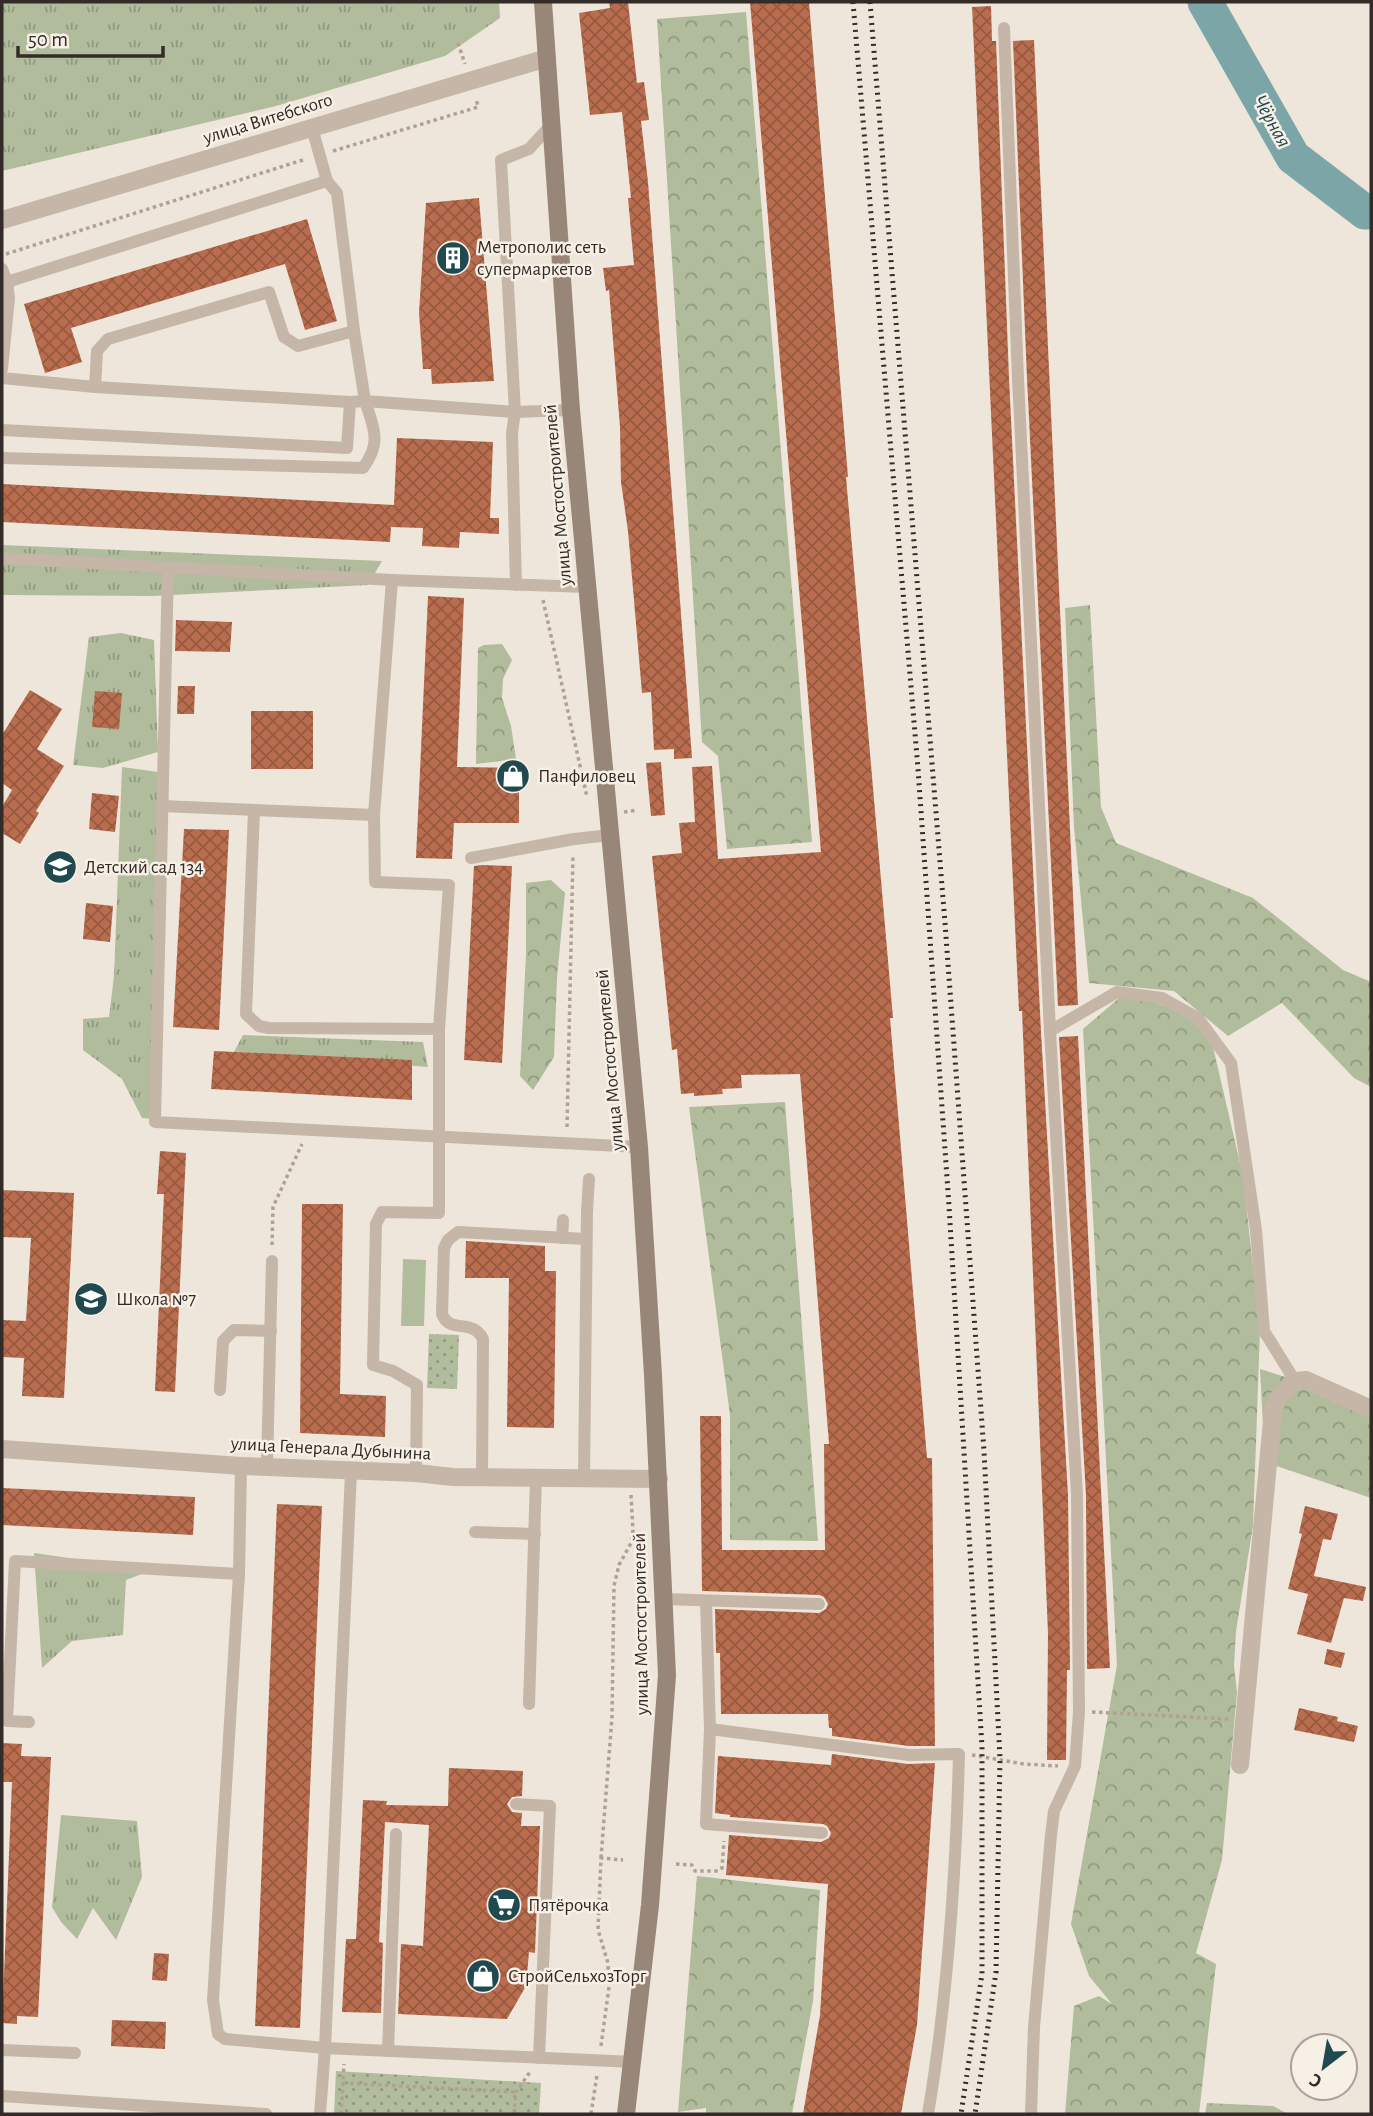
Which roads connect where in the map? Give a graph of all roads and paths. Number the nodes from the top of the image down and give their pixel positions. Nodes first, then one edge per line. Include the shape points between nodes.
1 (543, 2) edge
2 (1004, 28) dead end
3 (547, 58) junction
4 (478, 107) dead end
5 (551, 125) junction
6 (312, 128) junction
7 (319, 155) junction
8 (327, 181) junction
9 (2, 220) edge
10 (2, 255) edge
11 (2, 269) edge
12 (7, 282) junction
13 (354, 331) junction
14 (2, 369) edge
15 (2, 378) edge
16 (95, 387) junction
17 (365, 401) junction
18 (350, 402) junction
19 (571, 410) junction
20 (515, 412) junction
21 (2, 430) edge
22 (2, 458) edge
23 (2, 558) edge
24 (168, 568) junction
25 (392, 580) junction
26 (516, 585) junction
27 (540, 586) junction
28 (588, 587) junction
29 (588, 802) dead end
30 (162, 806) junction
31 (254, 810) junction
32 (374, 816) junction
33 (611, 835) junction
34 (574, 839) junction
35 (471, 858) dead end
36 (439, 1029) junction
37 (1050, 1031) junction
38 (308, 1130) junction
39 (439, 1137) junction
40 (566, 1143) junction
41 (639, 1147) junction
42 (589, 1179) dead end
43 (563, 1220) dead end
44 (562, 1238) junction
45 (586, 1239) junction
46 (272, 1261) joint
47 (271, 1331) junction
48 (1295, 1381) junction
49 (220, 1390) dead end
50 (1371, 1409) edge
51 (2, 1449) edge
52 (241, 1466) junction
53 (267, 1468) junction
54 (351, 1472) junction
55 (415, 1473) junction
56 (482, 1477) junction
57 (536, 1478) junction
58 (584, 1478) junction
59 (629, 1479) junction
60 (659, 1479) junction
61 (475, 1532) dead end
62 (535, 1534) junction
63 (239, 1574) junction
64 (664, 1599) junction
65 (706, 1601) junction
66 (820, 1604) dead end
67 (529, 1704) dead end
68 (1079, 1712) junction
69 (1244, 1720) junction
70 (29, 1722) dead end
71 (710, 1729) junction
72 (960, 1754) junction
73 (1240, 1765) dead end
74 (1075, 1766) junction
75 (516, 1804) dead end
76 (725, 1826) junction
77 (822, 1833) dead end
78 (396, 1834) dead end
79 (601, 1858) junction
80 (623, 1860) dead end
81 (676, 1864) dead end
82 (325, 2048) junction
83 (2, 2050) edge
84 (345, 2050) junction
85 (388, 2051) junction
86 (75, 2053) dead end
87 (539, 2058) junction
88 (600, 2061) junction
89 (634, 2062) junction
90 (343, 2083) junction
91 (516, 2092) junction
92 (2, 2096) edge
93 (266, 2114) edge
94 (320, 2114) edge
95 (341, 2114) edge
96 (514, 2114) edge
97 (591, 2114) edge
98 (626, 2114) edge
99 (928, 2114) edge
100 (1031, 2114) edge

1 - 3 main road, улица Мостостроителей
2 - 37 lane
3 - 5 main road, улица Мостостроителей
3 - 6 street, улица Витебского
4 - 7 path
5 - 19 main road, улица Мостостроителей
5 - 20 lane via 530,149 501,160
6 - 7 lane
6 - 9 street, улица Витебского
7 - 8 lane
7 - 10 path
8 - 12 lane
8 - 13 lane via 337,193
11 - 12 lane
12 - 14 lane
13 - 16 lane via 298,346 284,337 269,292 108,339 97,351
13 - 17 lane
15 - 16 lane
16 - 18 lane
17 - 18 lane
17 - 20 lane
17 - 22 lane via 376,438 363,468
18 - 21 lane via 347,448
19 - 20 lane
19 - 28 main road, улица Мостостроителей
20 - 26 lane
23 - 24 lane
24 - 25 lane
24 - 30 lane
25 - 26 lane
25 - 32 lane
26 - 27 lane
27 - 28 lane
27 - 29 path
28 - 33 main road, улица Мостостроителей
30 - 31 lane
30 - 38 lane via 155,1122
31 - 32 lane
31 - 36 lane via 246,1014 269,1028
32 - 36 lane via 374,882 449,884
33 - 34 lane
33 - 41 main road, улица Мостостроителей
34 - 35 lane
34 - 40 path
36 - 39 lane
37 - 48 lane via 1117,992 1162,998 1198,1018 1231,1062 1256,1230 1265,1331
37 - 68 lane via 1077,1495
38 - 39 lane
38 - 46 path via 273,1207
39 - 40 lane
39 - 55 lane via 439,1213 382,1212 376,1224 373,1365 417,1385
40 - 41 lane
41 - 60 main road, улица Мостостроителей
42 - 45 lane
43 - 44 lane
44 - 45 lane
44 - 56 lane via 458,1232 444,1248 445,1321 470,1326 484,1339
45 - 58 lane
46 - 47 lane
47 - 49 lane via 234,1330 223,1341
47 - 53 lane
48 - 50 street via 1306,1380
48 - 69 street via 1273,1410
51 - 52 street, улица Генерала Дубынина
52 - 53 street, улица Генерала Дубынина
52 - 63 lane
53 - 54 street, улица Генерала Дубынина
54 - 55 street, улица Генерала Дубынина
54 - 82 lane
55 - 56 street, улица Генерала Дубынина
56 - 57 street, улица Генерала Дубынина
57 - 58 street, улица Генерала Дубынина
57 - 62 lane
58 - 59 street, улица Генерала Дубынина
59 - 60 street, улица Генерала Дубынина
59 - 79 path via 634,1531 614,1586 612,1717
60 - 64 main road, улица Мостостроителей
61 - 62 lane
62 - 67 lane
63 - 70 lane via 15,1561 7,1721
63 - 82 lane via 213,2000 216,2025 225,2039
64 - 65 lane
64 - 89 main road, улица Мостостроителей via 667,1675
65 - 66 lane
65 - 71 lane
68 - 69 path
68 - 74 lane
69 - 73 street
71 - 72 lane via 909,1755
71 - 76 lane via 706,1824
72 - 74 path
72 - 99 lane via 956,1870
74 - 100 lane via 1054,1811 1034,2027
75 - 87 lane via 550,1806
76 - 77 lane
76 - 81 path via 722,1868 695,1871 692,1865
78 - 85 lane
79 - 80 path
79 - 88 path via 598,1930 608,1963 609,1987
82 - 84 lane
82 - 94 lane
83 - 86 lane
84 - 85 lane
84 - 90 path
85 - 87 lane
87 - 88 lane
87 - 91 path
88 - 89 lane
88 - 97 path
89 - 98 main road, улица Мостостроителей
90 - 91 path
90 - 95 path
91 - 96 path
92 - 93 lane

